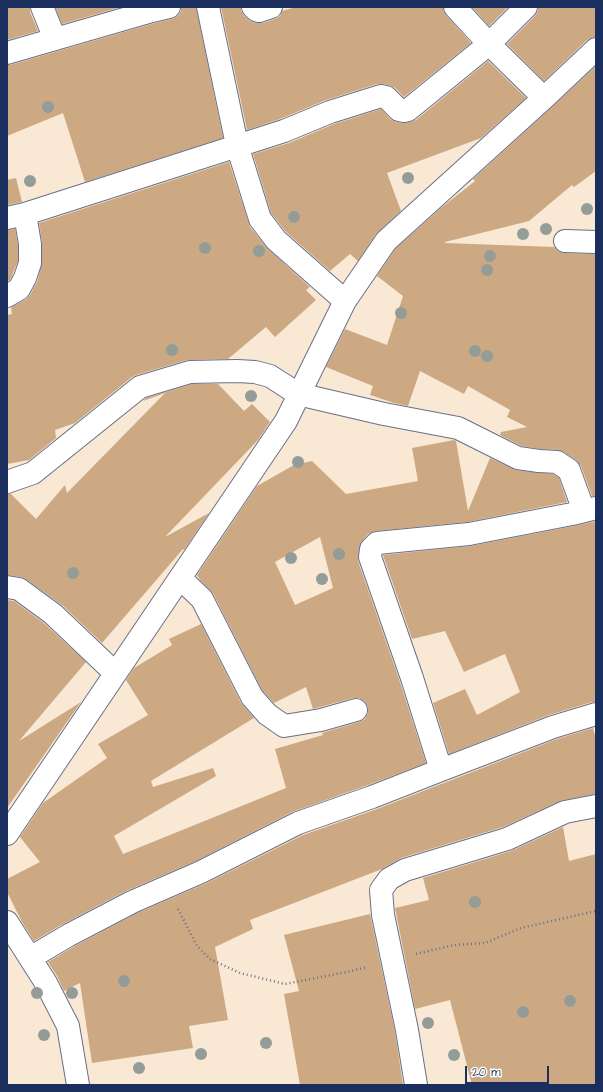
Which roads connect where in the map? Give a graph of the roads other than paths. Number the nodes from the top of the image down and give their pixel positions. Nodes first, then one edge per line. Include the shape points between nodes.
1 (42, 7) edge
2 (169, 7) edge
3 (208, 7) edge
4 (253, 7) edge
5 (271, 7) edge
6 (455, 7) edge
7 (526, 7) edge
8 (55, 39) junction
9 (489, 44) junction
10 (596, 49) edge
11 (7, 53) edge
12 (544, 98) junction
13 (237, 145) junction
14 (16, 216) edge
15 (565, 241) dead end
16 (596, 242) edge
17 (7, 296) edge
18 (345, 301) junction
19 (298, 394) junction
20 (7, 482) edge
21 (590, 510) edge
22 (180, 578) junction
23 (7, 587) edge
24 (115, 674) junction
25 (356, 710) dead end
26 (596, 714) edge
27 (441, 770) junction
28 (596, 806) edge
29 (7, 834) edge
30 (7, 922) edge
31 (30, 958) junction
32 (78, 1085) edge
33 (416, 1085) edge

1 - 8 street
2 - 8 street
3 - 13 street
4 - 5 street via 259,11
6 - 9 street
7 - 9 street
8 - 11 street
9 - 12 street
9 - 13 street via 408,110 399,110 386,97 381,96
10 - 12 street
12 - 18 street via 386,241
13 - 14 street
13 - 18 street via 260,219 276,240
14 - 17 street via 30,244 30,263 19,289
15 - 16 street
18 - 19 street
19 - 20 street via 270,376 237,371 190,372 140,387 33,473
19 - 21 street via 458,428 518,458 557,462 569,470
19 - 22 street via 286,421
21 - 27 street via 469,534 377,544 371,549 370,557
22 - 24 street
22 - 25 street via 202,599 252,697 267,714 284,726 321,720
23 - 24 street via 19,590 53,614
24 - 29 street
26 - 27 street via 553,727
27 - 31 street via 298,822 201,872 132,902
28 - 33 street via 565,812 507,839 405,870 389,879 382,890 383,915
30 - 31 street
31 - 32 street via 68,1026

